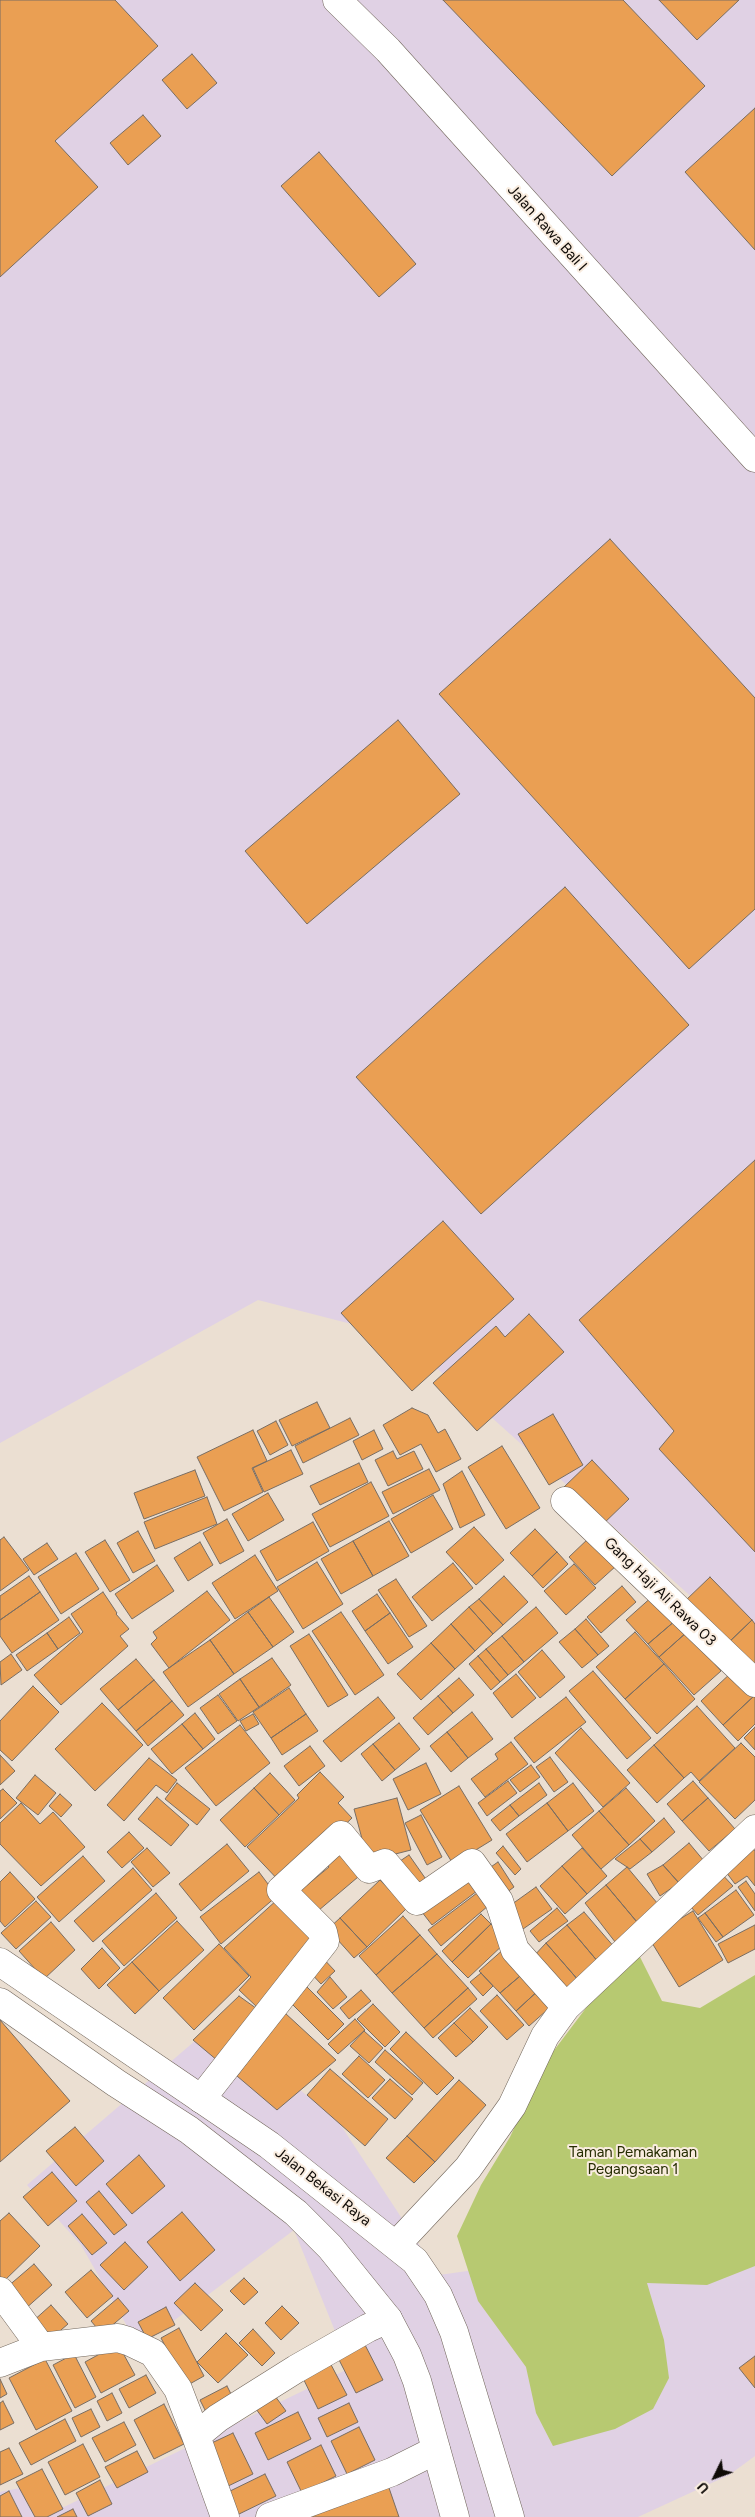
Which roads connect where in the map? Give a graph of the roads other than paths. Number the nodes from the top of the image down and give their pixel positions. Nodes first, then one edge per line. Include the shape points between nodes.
1 (337, 0) edge
2 (755, 458) edge
3 (565, 1501) dead end
4 (755, 1683) edge
5 (755, 1829) edge
6 (0, 1962) edge
7 (0, 2002) edge
8 (566, 2006) junction
9 (201, 2099) junction
10 (397, 2244) junction
11 (0, 2291) edge
12 (388, 2319) junction
13 (42, 2347) junction
14 (0, 2362) edge
15 (196, 2436) junction
16 (436, 2450) junction
17 (225, 2517) edge
18 (270, 2517) edge
19 (455, 2517) edge
20 (510, 2517) edge

1 - 2 main road, Jalan Rawa Bali I via 388,50
3 - 4 main road, Gang Haji Ali Rawa 03
5 - 8 main road
6 - 9 main road, Jalan Bekasi Raya
7 - 12 main road via 189,2130 296,2214 330,2246
8 - 9 main road via 515,1950 499,1901 472,1863 417,1901 385,1863 369,1869 341,1835 281,1890 324,1932 325,1941
8 - 10 main road via 545,2036 512,2106 468,2168
9 - 10 main road, Jalan Bekasi Raya via 269,2145
10 - 20 main road, Jalan Bekasi Raya via 415,2261 438,2296 454,2332
11 - 13 main road
12 - 15 main road via 296,2369 218,2418
12 - 16 main road via 417,2381
13 - 14 main road
13 - 15 main road via 118,2338 152,2353 178,2389
15 - 17 main road
16 - 18 main road via 392,2472
16 - 19 main road

